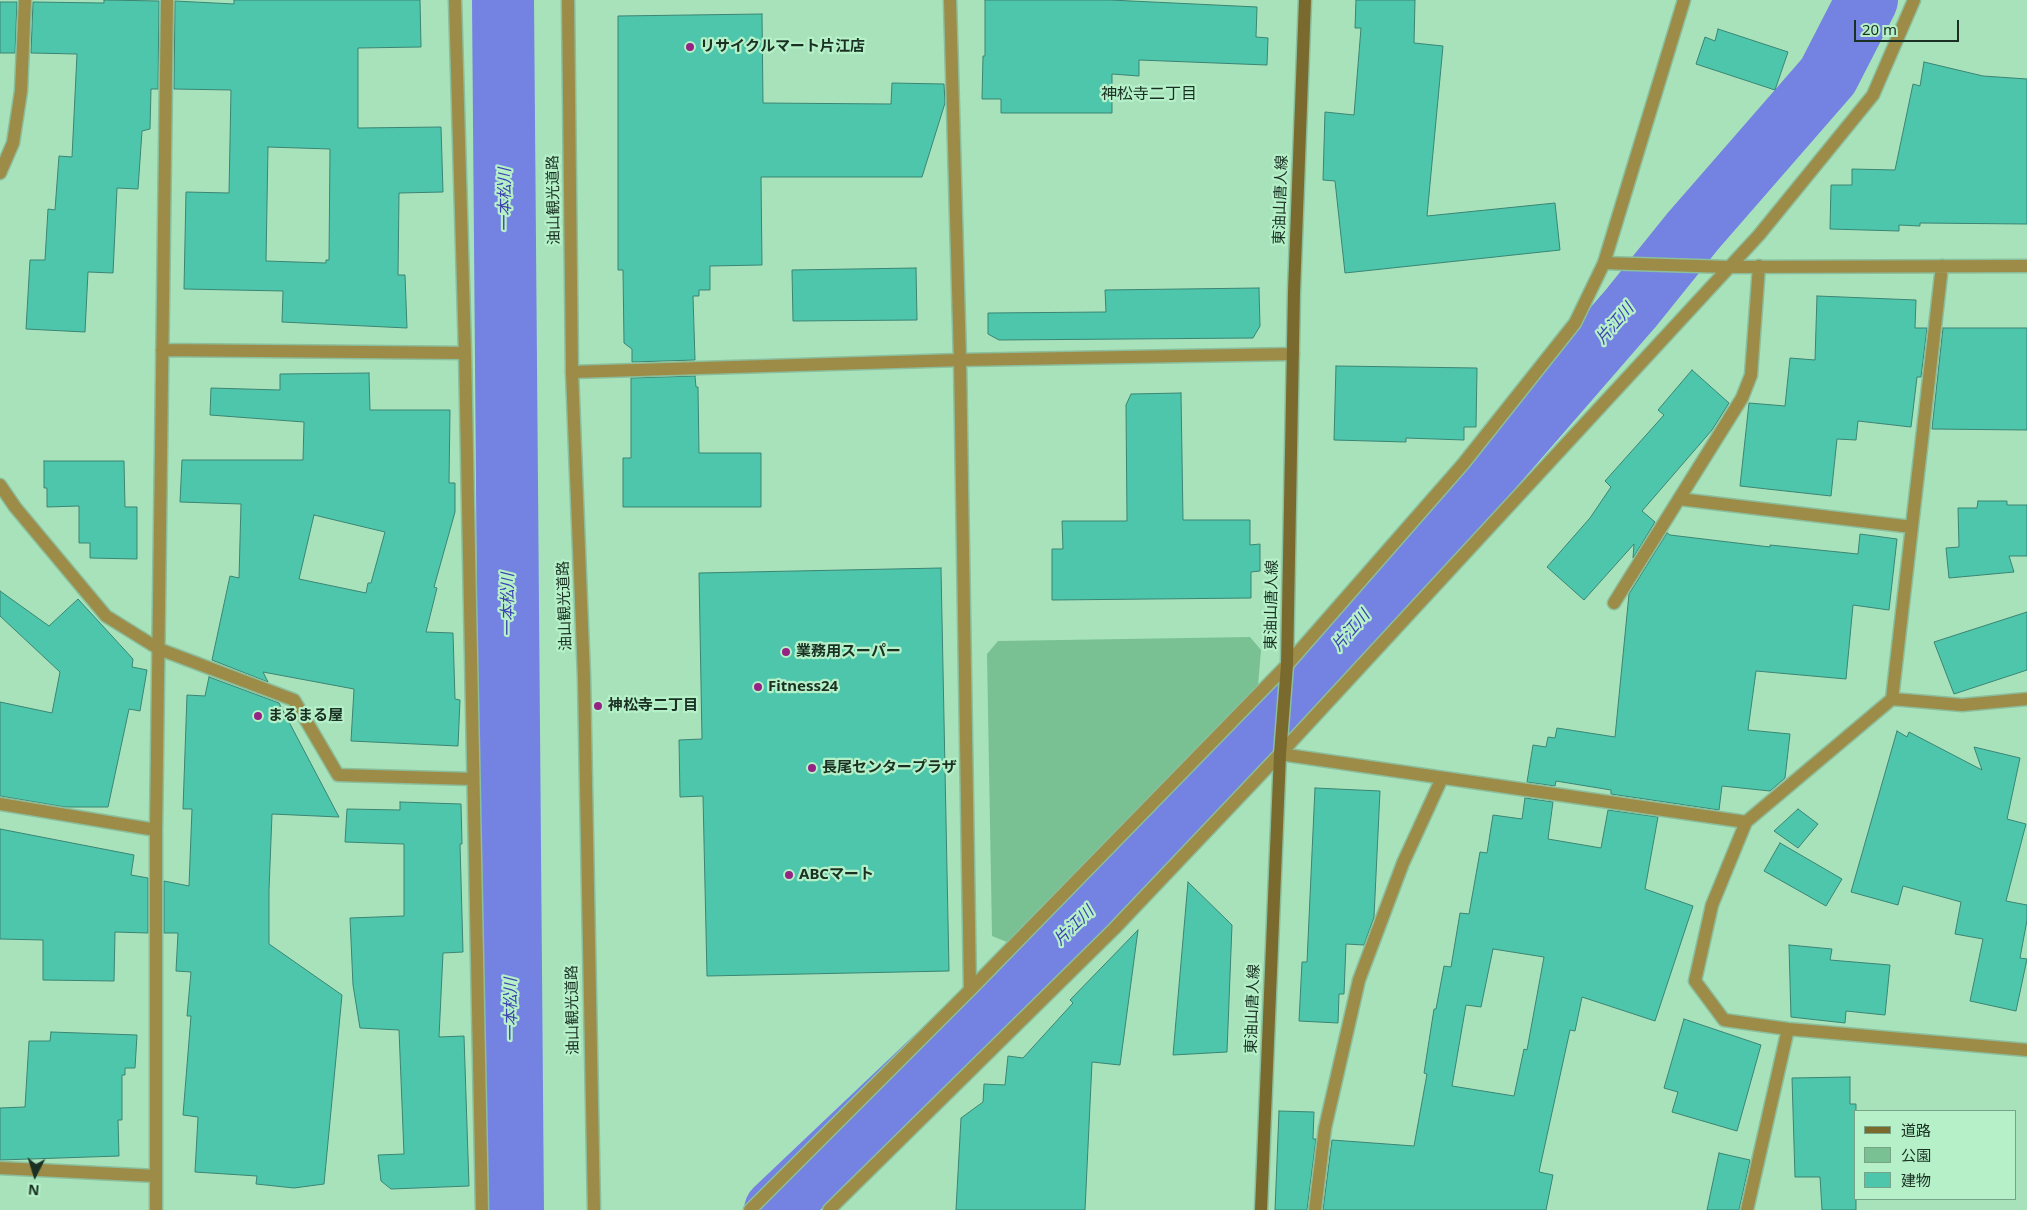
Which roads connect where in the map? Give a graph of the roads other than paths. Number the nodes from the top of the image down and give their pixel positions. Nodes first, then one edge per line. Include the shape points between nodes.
1 (25, 0) edge
2 (167, 0) edge
3 (456, 0) edge
4 (568, 0) edge
5 (950, 0) edge
6 (1305, 0) edge
7 (1684, 0) edge
8 (1914, 0) edge
9 (0, 173) edge
10 (1604, 264) junction
11 (1759, 266) junction
12 (1942, 266) junction
13 (2027, 266) edge
14 (1728, 267) junction
15 (162, 350) junction
16 (465, 353) junction
17 (1293, 354) junction
18 (960, 360) junction
19 (572, 372) junction
20 (0, 485) edge
21 (1679, 499) junction
22 (1912, 527) junction
23 (1614, 603) dead end
24 (159, 649) junction
25 (1287, 670) junction
26 (1892, 699) junction
27 (2027, 699) edge
28 (1280, 754) junction
29 (472, 778) junction
30 (1442, 778) junction
31 (0, 804) edge
32 (1746, 822) junction
33 (156, 830) junction
34 (970, 990) junction
35 (1788, 1029) junction
36 (2027, 1050) edge
37 (0, 1168) edge
38 (156, 1176) junction
39 (156, 1210) edge
40 (482, 1210) edge
41 (594, 1210) edge
42 (750, 1210) edge
43 (829, 1210) edge
44 (1261, 1210) edge
45 (1316, 1210) edge
46 (1747, 1210) edge

1 - 9 street via 21,91 13,143
2 - 15 street
3 - 16 street
4 - 19 street, 油山観光道路
5 - 18 street
6 - 17 main road, 東油山唐人線
7 - 10 street
8 - 14 street via 1873,95 1759,235
10 - 14 street
10 - 25 street via 1574,323 1463,464
11 - 12 street
11 - 14 street
11 - 21 street via 1752,375 1742,398
12 - 13 street
12 - 22 street
14 - 28 street
15 - 16 street
15 - 24 street
16 - 29 street
17 - 18 street
17 - 25 main road, 東油山唐人線
18 - 19 street
18 - 34 street
19 - 41 street, 油山観光道路 via 584,677
20 - 24 street via 106,616
21 - 22 street
21 - 23 street
22 - 26 street
24 - 29 street via 294,700 338,775
24 - 33 street
25 - 28 main road, 東油山唐人線
25 - 34 street
26 - 27 street via 1962,705
26 - 32 street
28 - 30 street
28 - 43 street via 1114,929
28 - 44 main road, 東油山唐人線
29 - 40 street
30 - 32 street
30 - 45 street via 1403,863 1359,980 1325,1128
31 - 33 street
32 - 35 street via 1712,905 1695,981 1724,1020
33 - 38 street
34 - 42 street
35 - 36 street
35 - 46 street
37 - 38 street
38 - 39 street

